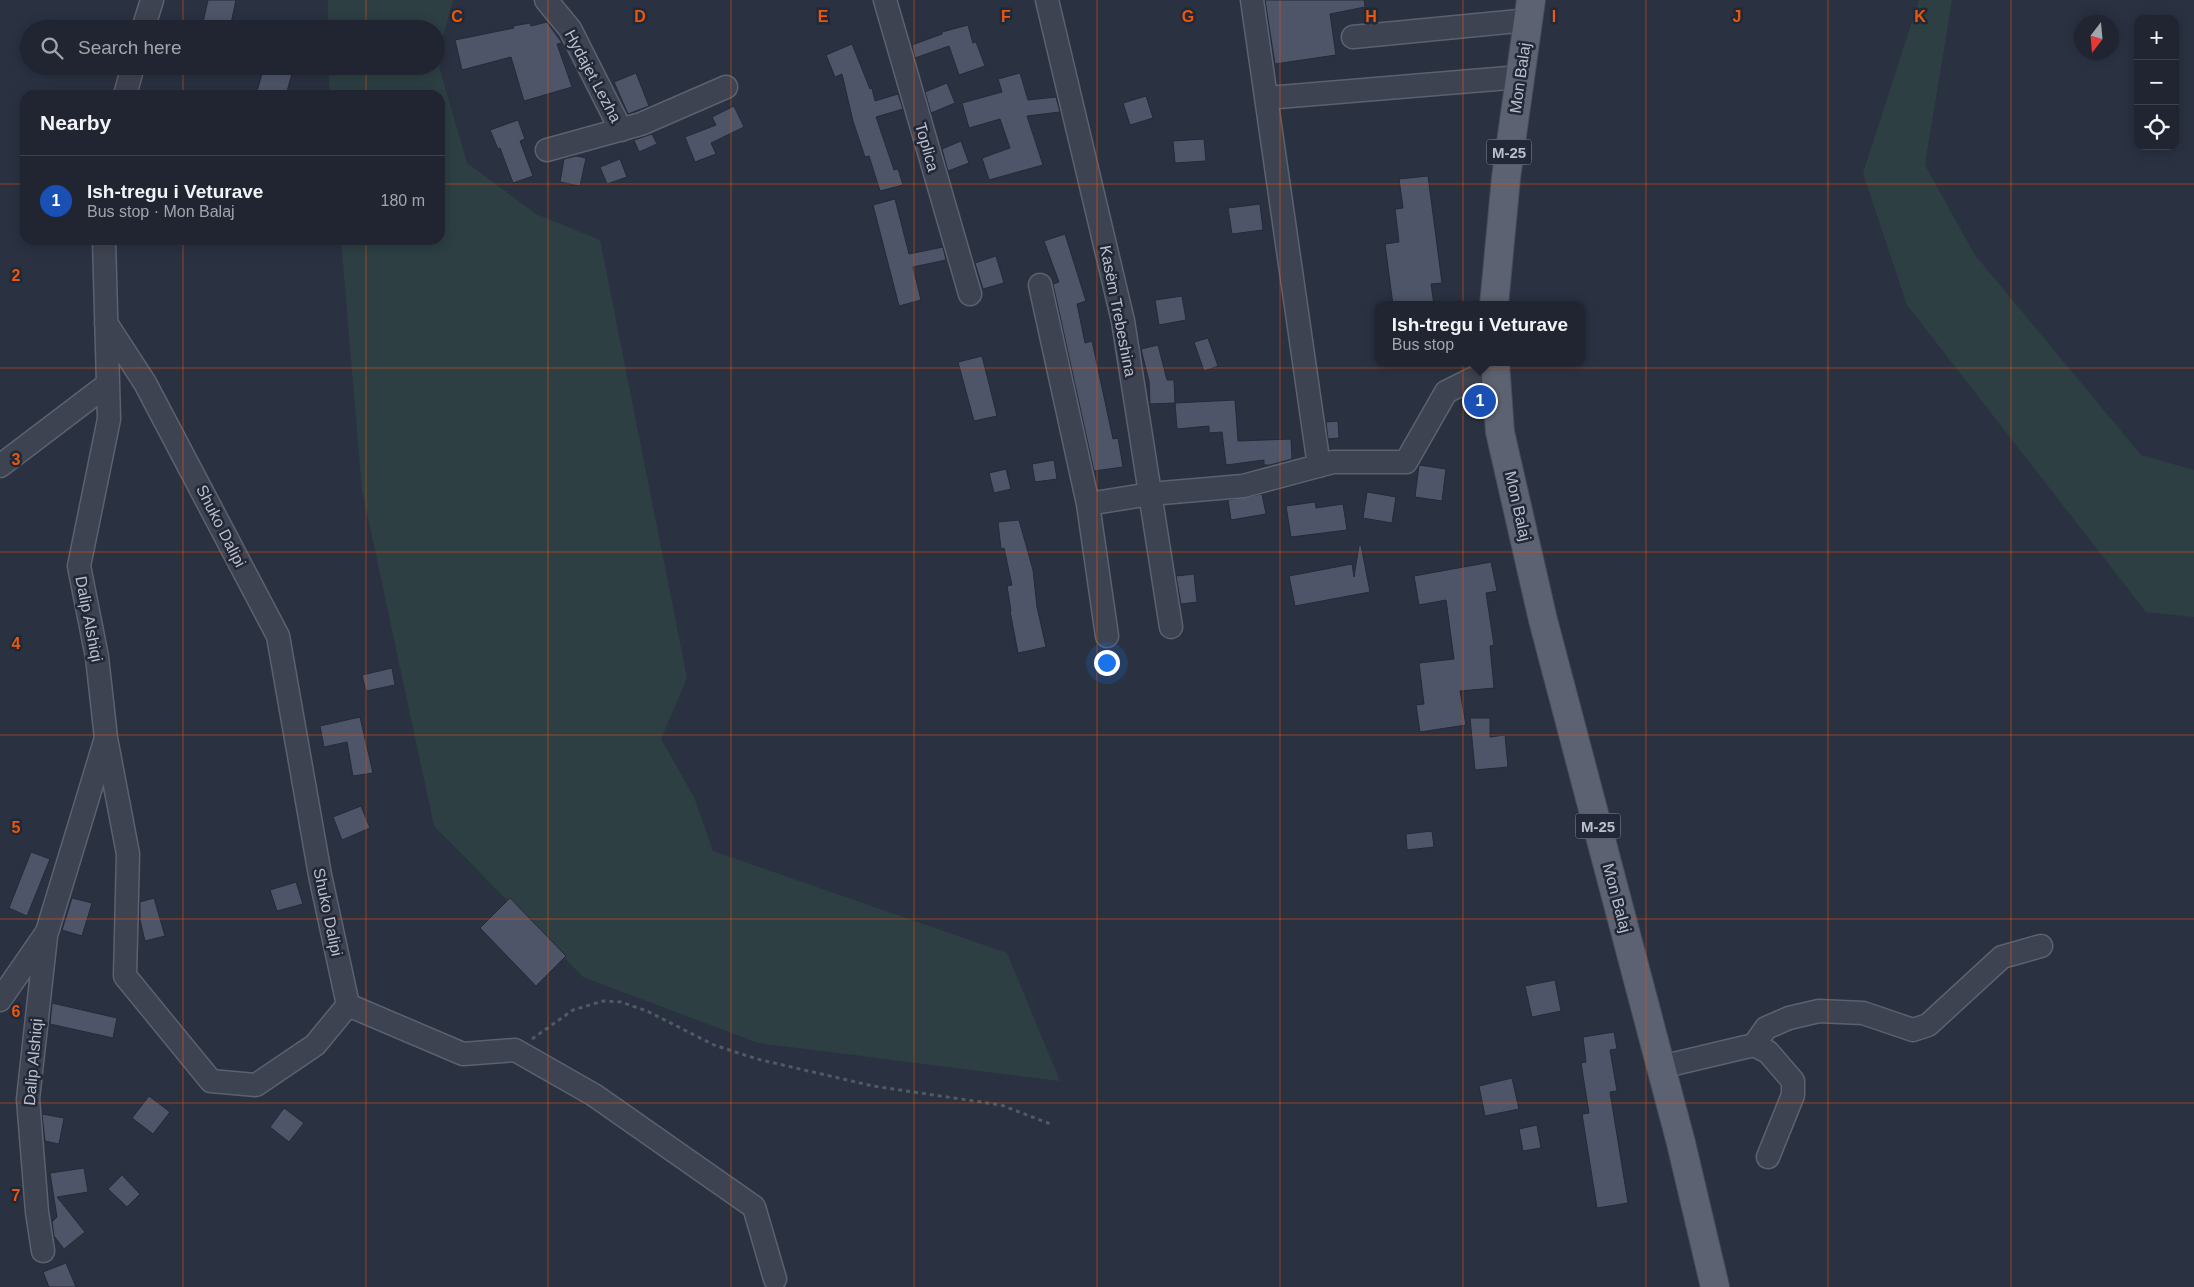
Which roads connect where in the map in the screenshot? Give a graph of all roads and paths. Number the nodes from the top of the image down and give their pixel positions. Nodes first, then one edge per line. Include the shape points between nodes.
1 (152, 0) edge
2 (546, 0) edge
3 (885, 0) edge
4 (1047, 0) edge
5 (1252, 0) edge
6 (1529, 10) edge
7 (146, 20) edge
8 (1353, 37) dead end
9 (131, 75) edge
10 (1520, 77) junction
11 (726, 87) dead end
12 (126, 90) edge
13 (1266, 98) junction
14 (621, 130) junction
15 (547, 150) dead end
16 (104, 245) edge
17 (1040, 285) dead end
18 (970, 294) dead end
19 (1494, 301) edge
20 (106, 323) junction
21 (1496, 370) edge
22 (108, 384) junction
23 (0, 466) edge
24 (1320, 466) junction
25 (1150, 494) junction
26 (1088, 504) junction
27 (1170, 627) dead end
28 (1107, 636) dead end
29 (106, 738) junction
30 (47, 932) junction
31 (2041, 946) dead end
32 (0, 1000) edge
33 (348, 1005) junction
34 (1754, 1045) junction
35 (514, 1050) junction
36 (1661, 1067) junction
37 (1053, 1125) dead end
38 (1768, 1157) dead end
39 (43, 1251) dead end
40 (775, 1279) dead end
41 (1715, 1287) edge

1 - 7 street
2 - 14 street, Hydajet Lezha via 570,29
3 - 18 street, Toplica
4 - 25 street, Kasëm Trebeshina via 1123,321
5 - 13 street
6 - 8 street
6 - 10 main road, Mon Balaj / M-25
9 - 12 street
10 - 13 street
10 - 19 main road, Mon Balaj / M-25
11 - 14 street, Hydajet Lezha
13 - 24 street
14 - 15 street, Hydajet Lezha
16 - 20 street, Dalip Alshiqi
17 - 26 street
20 - 22 street, Dalip Alshiqi
20 - 33 street, Shuko Dalipi via 145,383 278,636 320,875
21 - 24 street via 1485,379 1474,378 1446,392 1406,462 1346,462
21 - 36 main road, Mon Balaj / M-25 via 1500,432 1544,620
22 - 23 street
22 - 29 street, Dalip Alshiqi via 109,419 79,566 97,657
24 - 25 street via 1243,486
25 - 26 street
25 - 27 street, Kasëm Trebeshina
26 - 28 street
29 - 30 street, Dalip Alshiqi
29 - 33 street via 128,854 125,976 211,1081 256,1085 315,1045
30 - 32 street, Dalip Alshiqi
30 - 39 street, Dalip Alshiqi via 28,1099
31 - 34 street via 2002,957 1928,1025 1912,1030 1863,1013 1819,1011 1766,1028
33 - 35 street via 463,1054
34 - 36 street
34 - 38 street via 1768,1052 1793,1081 1794,1095
35 - 37 path via 574,1010 604,1001 621,1002 647,1011 714,1046 756,1059 874,1086 1001,1106
35 - 40 street via 594,1095 754,1207
36 - 41 main road, Mon Balaj / M-25

